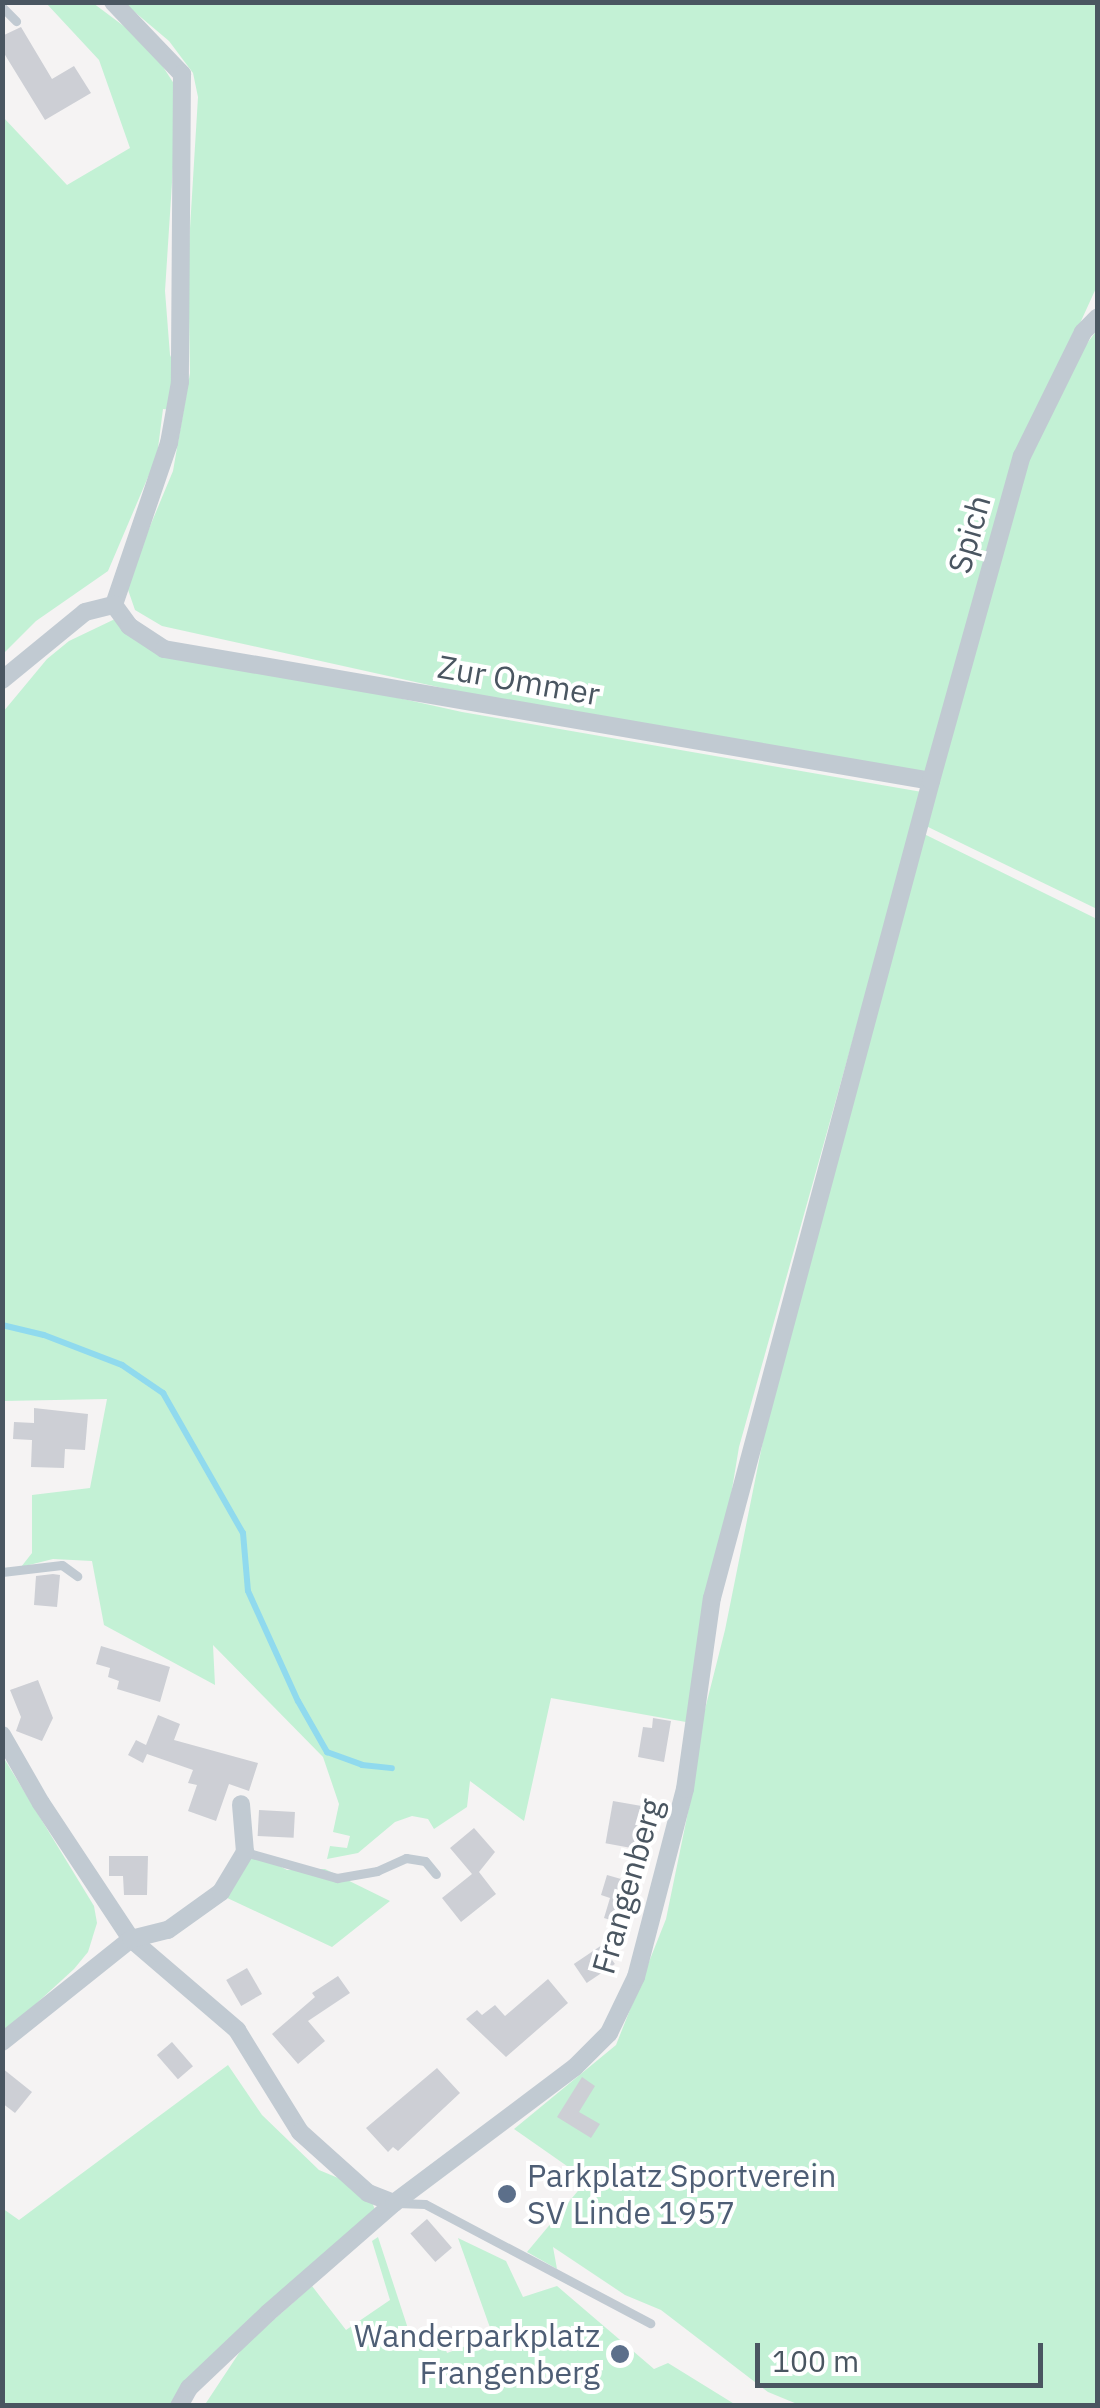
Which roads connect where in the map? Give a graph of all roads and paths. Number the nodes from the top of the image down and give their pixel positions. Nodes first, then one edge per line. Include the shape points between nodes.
1 (113, 2) edge
2 (2, 7) edge
3 (16, 21) dead end
4 (1098, 317) edge
5 (114, 605) junction
6 (2, 680) edge
7 (932, 781) junction
8 (2, 1572) edge
9 (78, 1576) dead end
10 (712, 1598) joint
11 (2, 1735) edge
12 (240, 1804) dead end
13 (245, 1852) junction
14 (436, 1874) dead end
15 (131, 1939) junction
16 (2, 2042) edge
17 (394, 2203) junction
18 (650, 2324) dead end
19 (179, 2406) edge

1 - 5 street via 182,74 180,382 169,442
2 - 3 lane
4 - 7 street, Spich via 1082,332 1022,456
5 - 6 street via 84,612
5 - 7 street, Zur Ommer via 129,626 164,649
7 - 10 street, Spich
8 - 9 lane via 62,1566
10 - 17 street, Frangenberg via 686,1789 636,1977 609,2032 575,2067
11 - 15 street
12 - 13 street
13 - 14 lane via 338,1878 406,1858 425,1861
13 - 15 street via 221,1892 168,1930
15 - 16 street
15 - 17 street via 237,2030 300,2132 368,2192
17 - 18 lane via 424,2204
17 - 19 street, Frangenberg via 268,2313 189,2388

